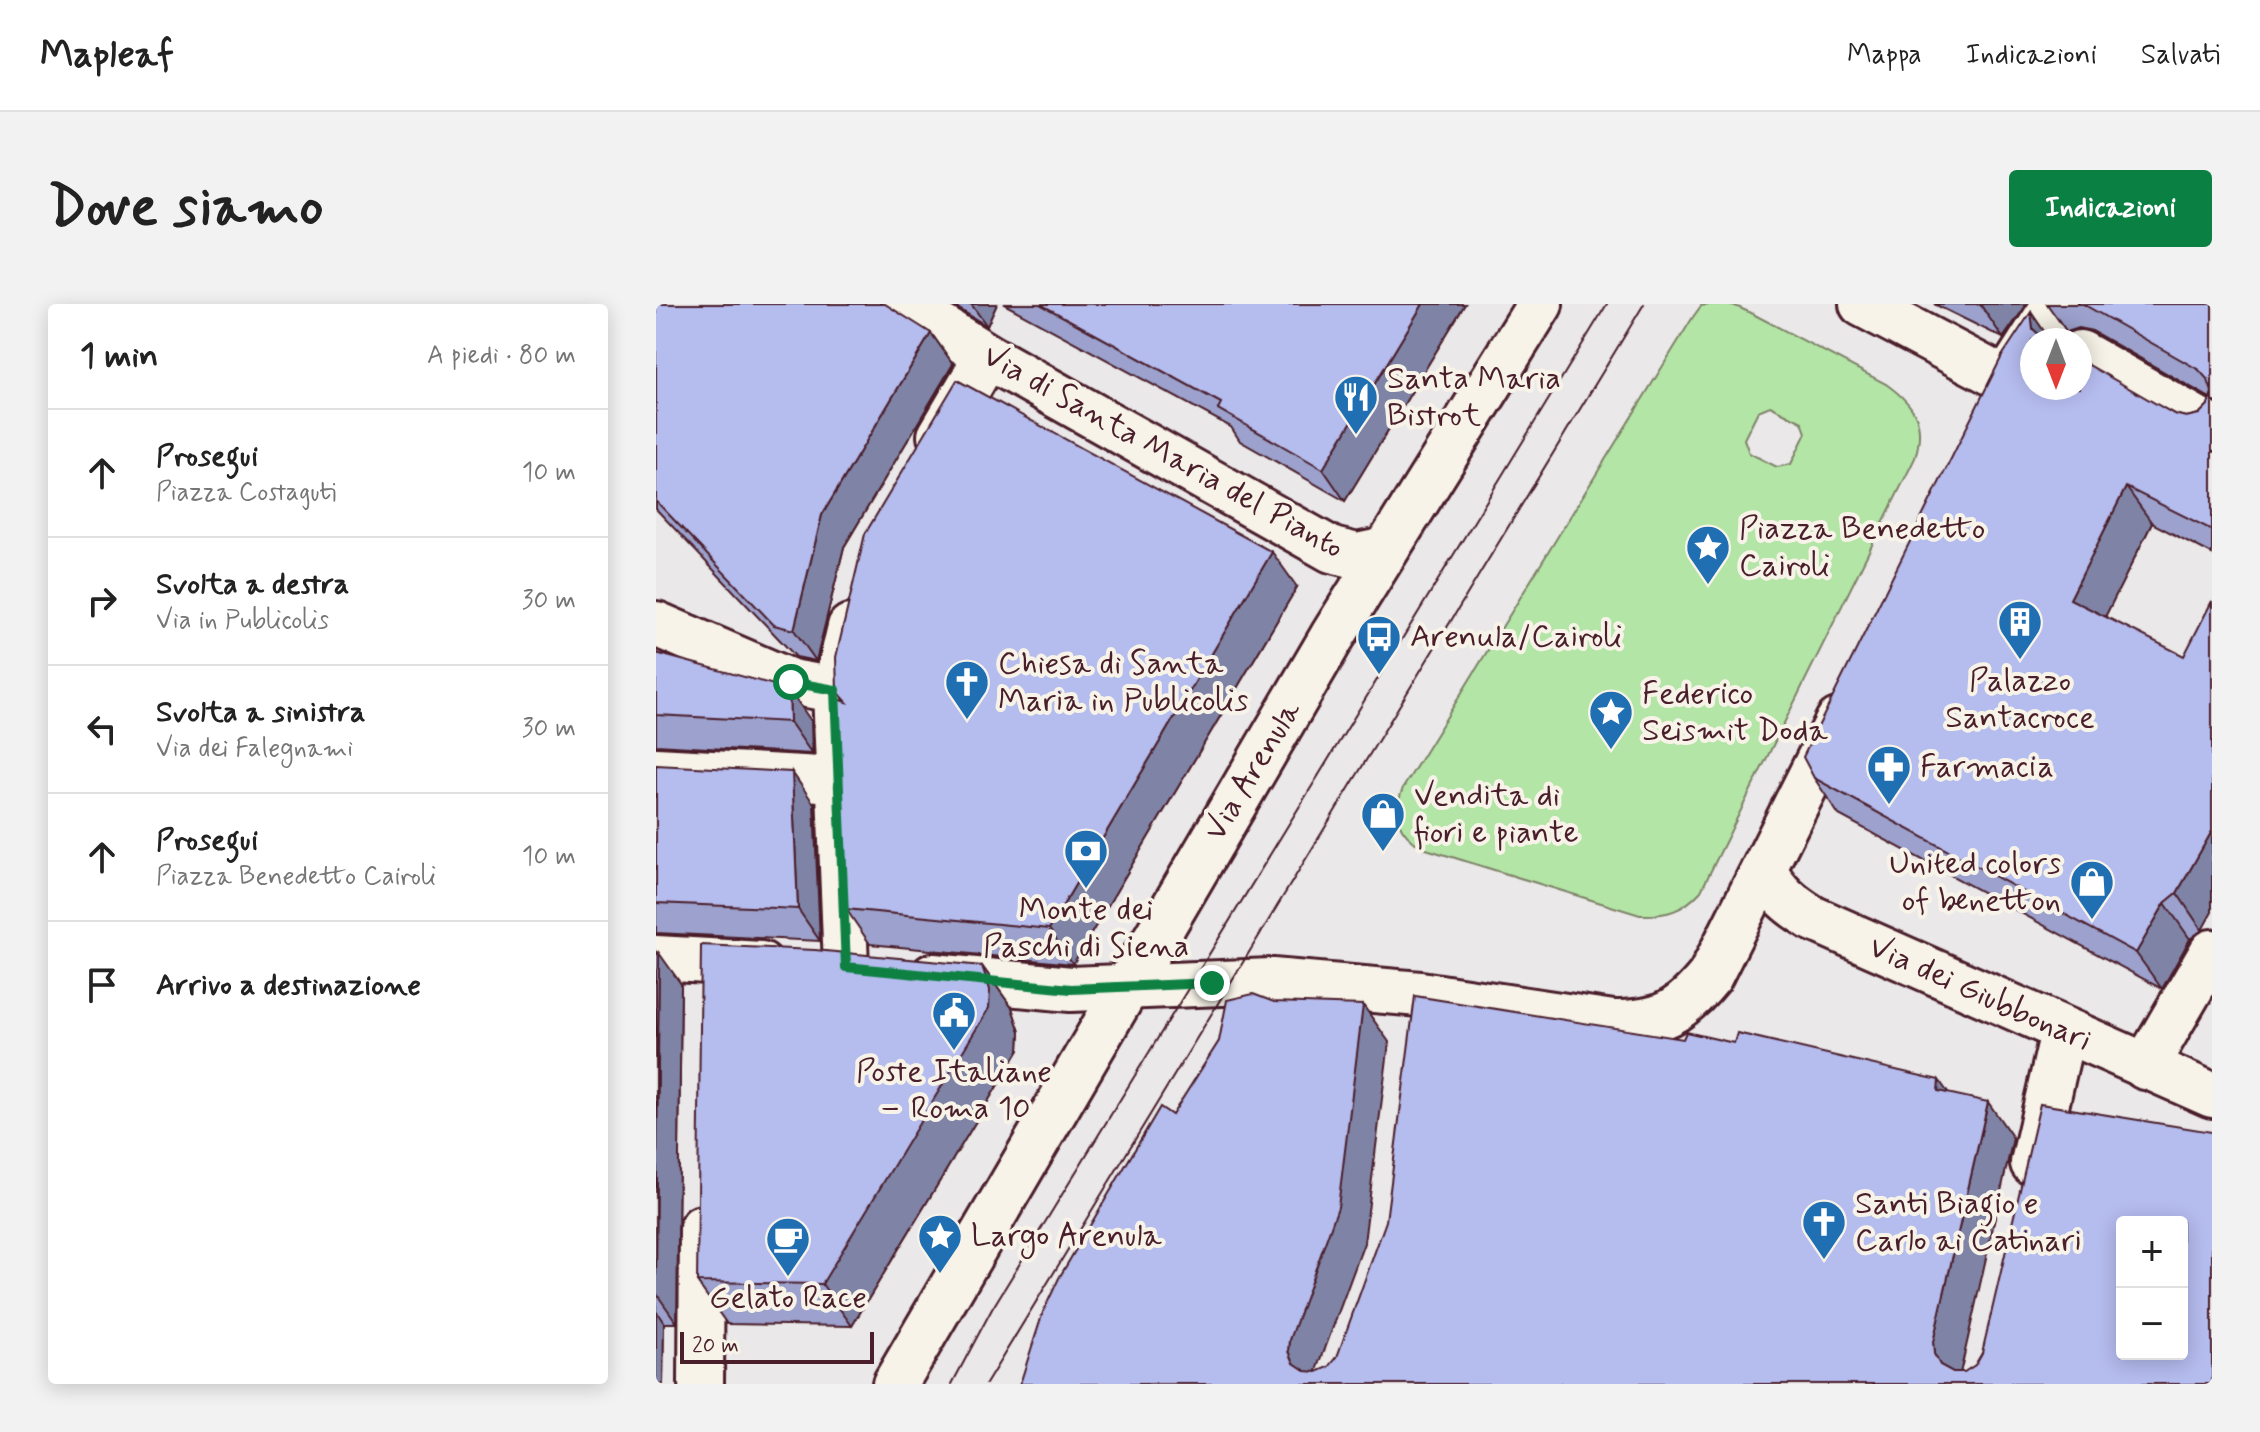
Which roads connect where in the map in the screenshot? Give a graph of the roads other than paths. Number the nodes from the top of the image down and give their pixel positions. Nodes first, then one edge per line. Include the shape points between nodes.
1 (904, 304) edge
2 (1540, 304) edge
3 (1862, 304) edge
4 (2049, 324) edge
5 (987, 356) junction
6 (2092, 360) edge
7 (2006, 380) junction
8 (1986, 422) edge
9 (2212, 428) edge
10 (923, 464) edge
11 (1386, 550) junction
12 (859, 588) edge
13 (656, 624) edge
14 (1854, 688) edge
15 (835, 690) junction
16 (656, 770) edge
17 (839, 780) junction
18 (1765, 871) junction
19 (2212, 952) edge
20 (656, 958) edge
21 (846, 967) junction
22 (1124, 988) junction
23 (2063, 1032) junction
24 (2145, 1067) junction
25 (2212, 1095) edge
26 (702, 1180) edge
27 (2024, 1206) edge
28 (701, 1384) edge
29 (895, 1384) edge

1 - 5 street, Via di Santa Maria del Pianto
2 - 11 street, Via Arenula
3 - 7 street
4 - 7 street
5 - 10 street
5 - 11 street, Via di Santa Maria del Pianto via 1332,550 1357,556
6 - 9 street
7 - 8 street
11 - 22 street, Via Arenula
12 - 15 street
13 - 15 street via 791,682
14 - 18 street
15 - 17 street
16 - 17 street
17 - 21 street
18 - 22 street via 1710,976 1680,1009 1639,1023 1418,1011 1272,981
18 - 23 street, Via dei Giubbonari via 1782,896 1812,918
19 - 24 street
20 - 21 street via 705,978
21 - 22 street via 1071,989
22 - 29 street, Via Arenula
23 - 24 street, Via dei Giubbonari
23 - 27 street
24 - 25 street, Via dei Giubbonari
26 - 28 street

